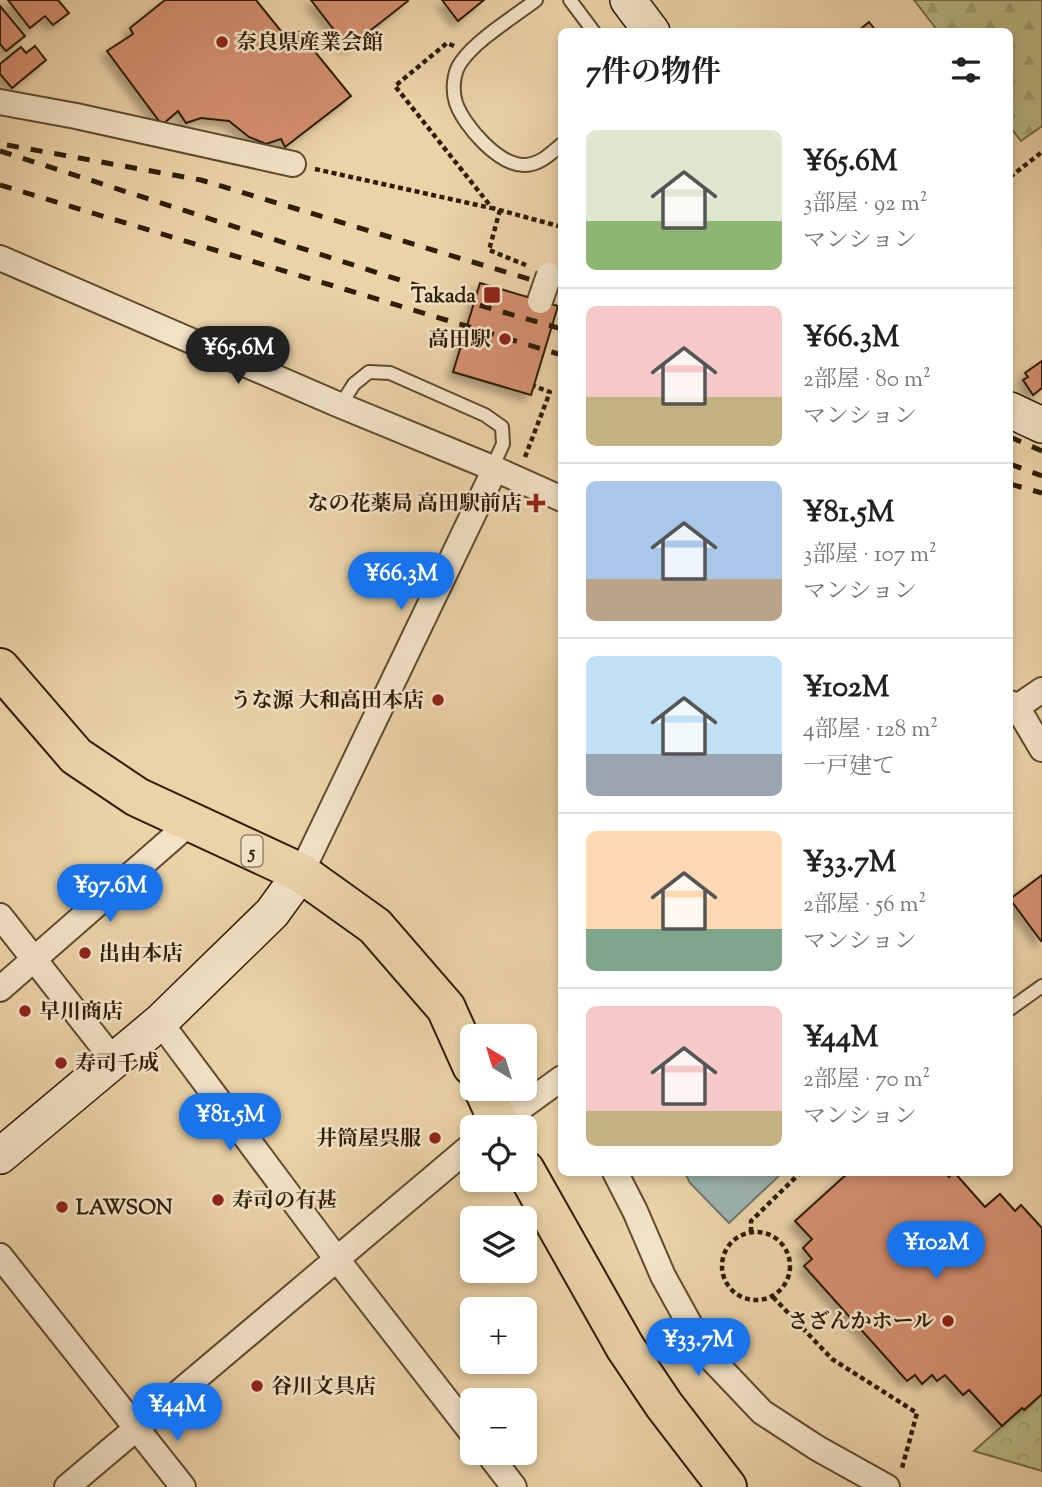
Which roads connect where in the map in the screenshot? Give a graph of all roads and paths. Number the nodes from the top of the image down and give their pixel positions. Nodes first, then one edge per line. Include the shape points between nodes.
1 (536, 0) edge
2 (570, 0) edge
3 (628, 0) edge
4 (591, 28) edge
5 (649, 28) edge
6 (0, 102) edge
7 (558, 148) edge
8 (1042, 152) edge
9 (293, 164) joint
10 (1013, 175) edge
11 (492, 208) dead end
12 (500, 210) dead end
13 (0, 258) edge
14 (549, 275) joint
15 (540, 301) dead end
16 (534, 386) dead end
17 (340, 406) junction
18 (1013, 411) edge
19 (1042, 425) edge
20 (524, 461) dead end
21 (493, 468) junction
22 (558, 497) edge
23 (0, 668) edge
24 (1042, 691) edge
25 (1013, 705) edge
26 (1042, 749) edge
27 (191, 822) junction
28 (301, 873) junction
29 (0, 916) edge
30 (35, 960) junction
31 (1042, 986) edge
32 (0, 989) edge
33 (1013, 1007) edge
34 (160, 1022) junction
35 (460, 1039) edge
36 (114, 1062) junction
37 (558, 1081) edge
38 (511, 1115) edge
39 (0, 1156) edge
40 (460, 1156) edge
41 (617, 1176) edge
42 (797, 1176) edge
43 (537, 1191) edge
44 (751, 1232) junction
45 (0, 1256) edge
46 (336, 1258) junction
47 (773, 1297) junction
48 (460, 1418) edge
49 (136, 1428) junction
50 (497, 1465) edge
51 (893, 1481) edge
52 (67, 1487) edge
53 (183, 1487) edge
54 (514, 1487) edge
55 (727, 1487) edge

1 - 7 lane via 461,62 455,101 490,150 505,162 534,163
2 - 4 lane
3 - 5 street
6 - 9 street
8 - 10 path
9 - 11 path
12 - 14 path via 489,250
13 - 17 street
14 - 15 street, bridge
16 - 20 path via 550,392
17 - 21 street
17 - 21 lane via 354,384 369,372 390,373 485,415 502,428 503,444
18 - 19 street
21 - 22 street
21 - 28 street
23 - 27 main road, 5 via 76,756 136,797
24 - 25 street
25 - 26 street
27 - 28 main road, 5
27 - 30 street
28 - 34 street via 272,913
28 - 35 main road, 5 via 375,926 446,1008
29 - 30 street
30 - 32 street
30 - 36 street
31 - 33 lane
34 - 36 street
34 - 46 street
36 - 39 street
37 - 38 street
40 - 46 street
41 - 51 street via 663,1276 705,1352 761,1412 817,1448
42 - 44 path via 751,1221
43 - 55 main road via 625,1347
44 - 47 path via 768,1233 781,1241 790,1255 791,1271 785,1286
44 - 47 path via 735,1238 724,1252 721,1269 727,1285 739,1297 756,1301
45 - 49 street
46 - 48 street
46 - 49 street
47 - 51 path via 832,1359 917,1413
49 - 52 street
49 - 53 street
50 - 54 street

